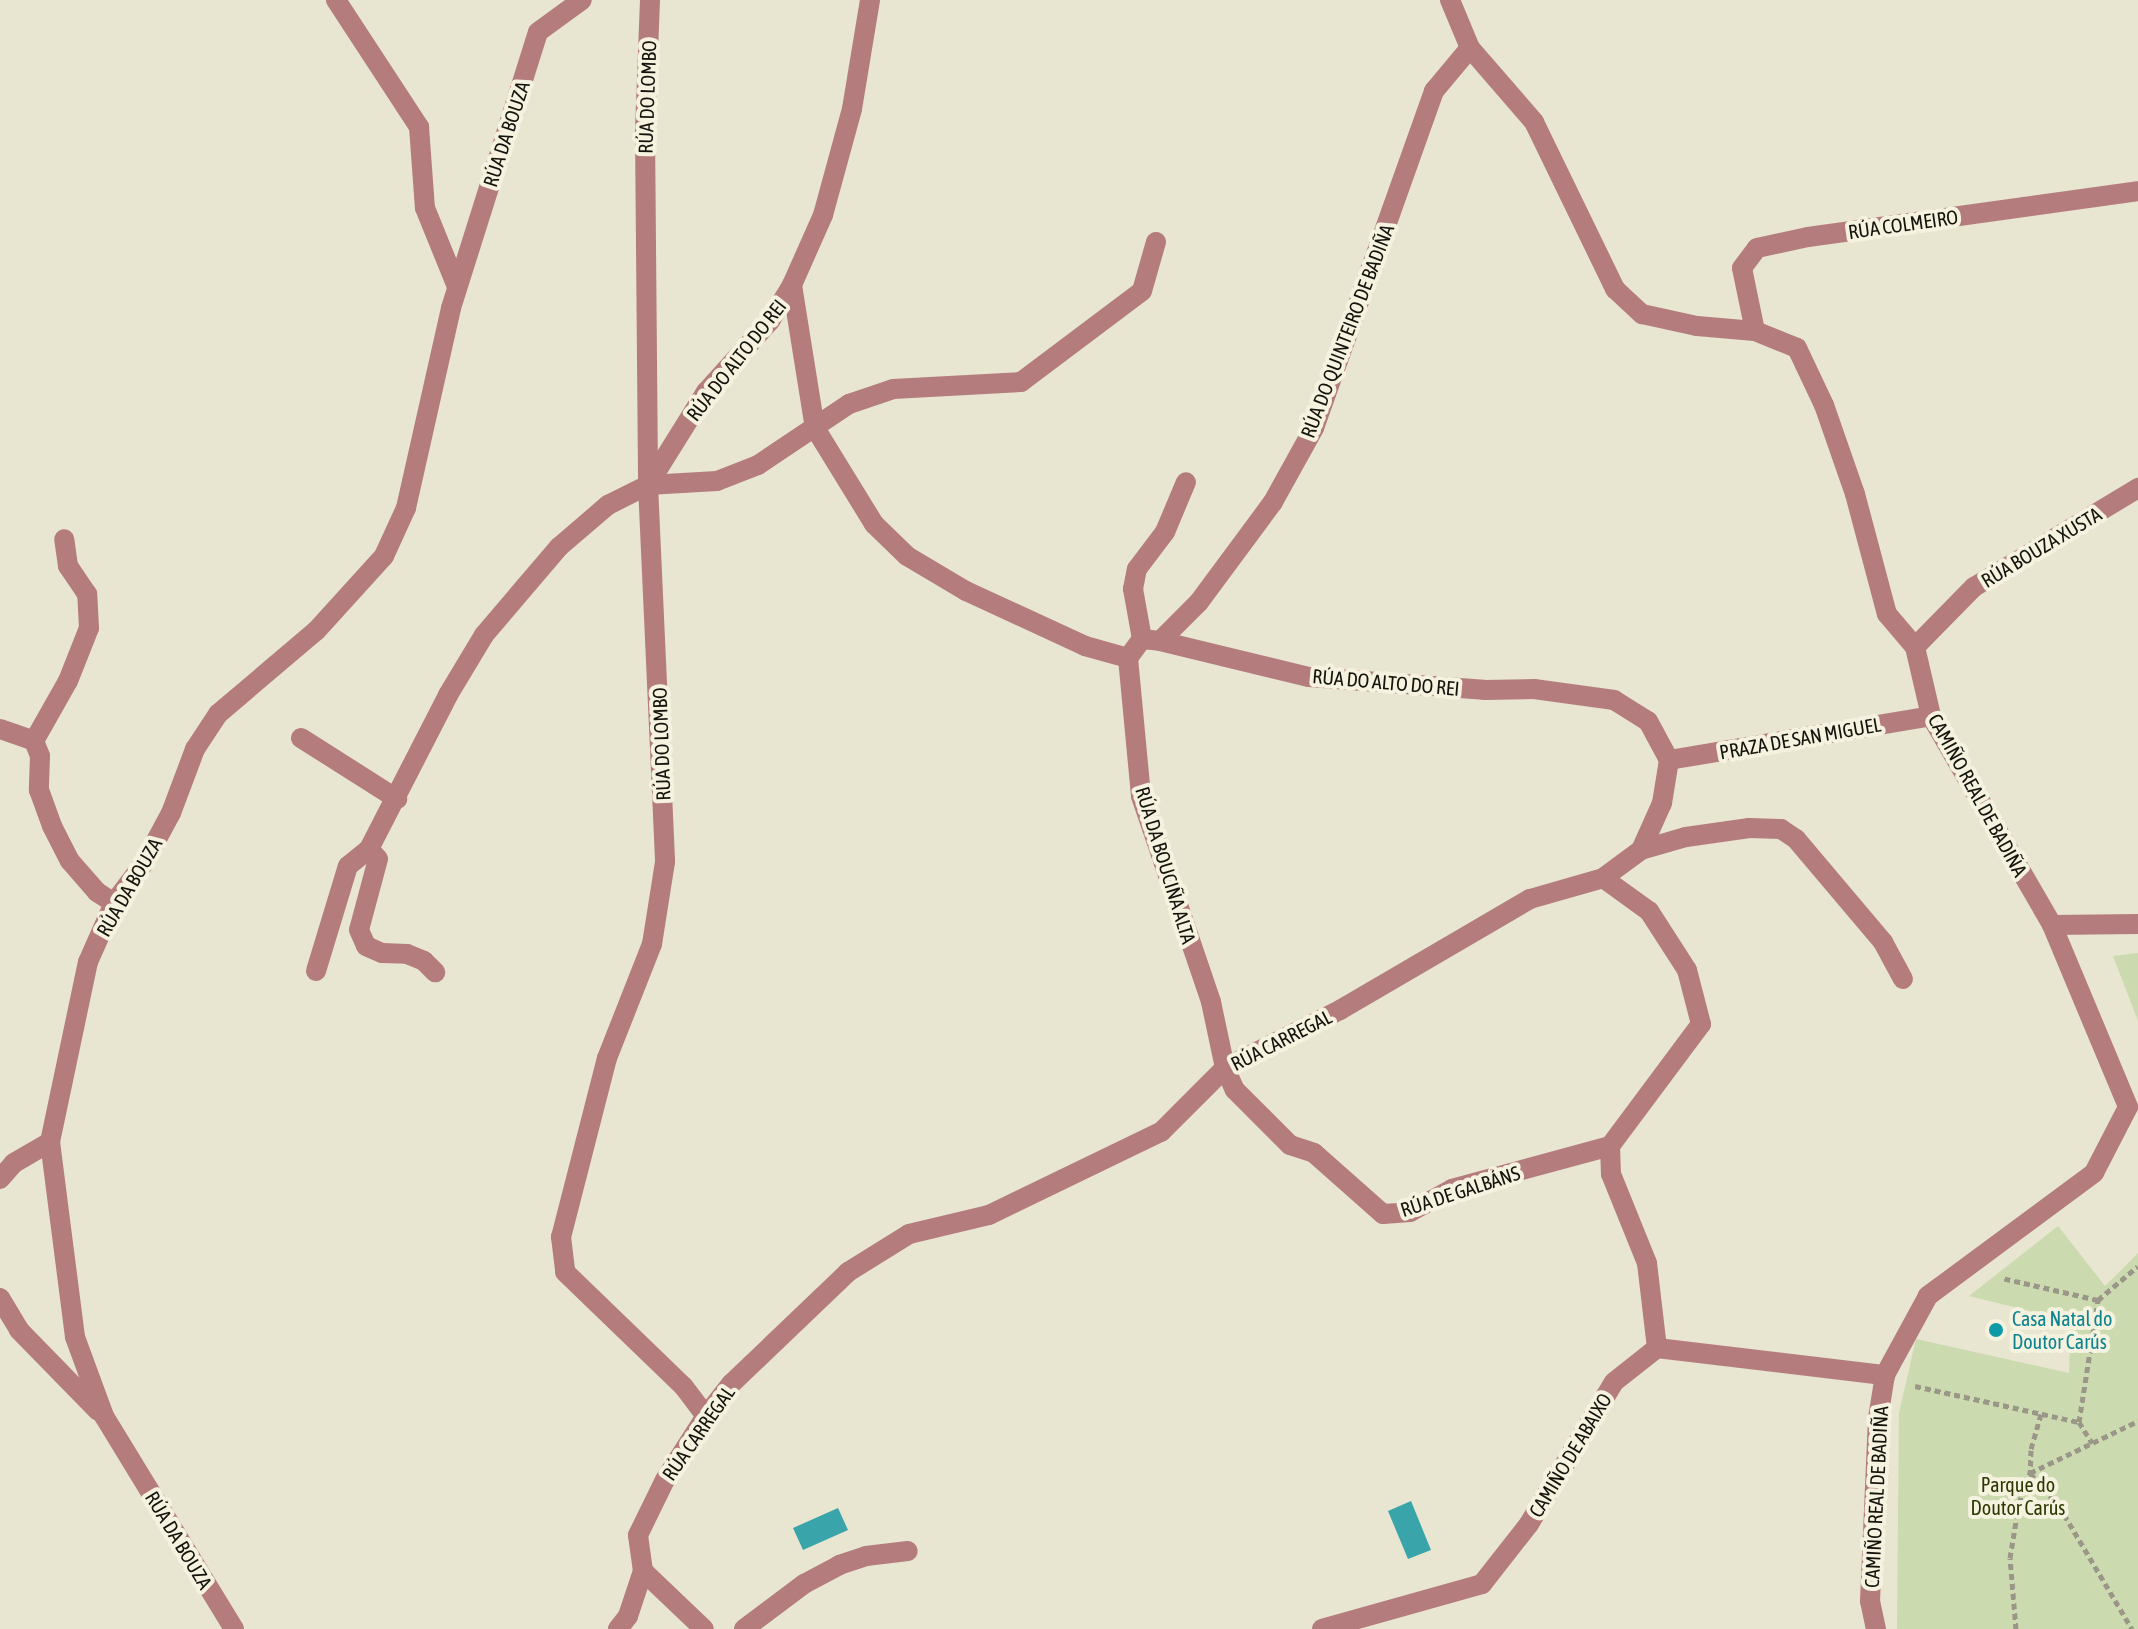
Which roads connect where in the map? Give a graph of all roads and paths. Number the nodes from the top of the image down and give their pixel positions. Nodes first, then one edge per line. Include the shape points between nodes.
1 (336, 0) edge
2 (582, 0) edge
3 (650, 0) edge
4 (870, 0) edge
5 (1450, 0) edge
6 (1470, 48) junction
7 (2138, 191) edge
8 (1156, 242) dead end
9 (792, 285) junction
10 (457, 287) junction
11 (1755, 331) junction
12 (815, 428) junction
13 (1186, 482) dead end
14 (648, 485) junction
15 (2138, 488) edge
16 (64, 539) dead end
17 (1151, 640) junction
18 (1915, 647) junction
19 (1128, 658) junction
20 (1931, 716) junction
21 (0, 729) edge
22 (301, 738) dead end
23 (34, 741) junction
24 (1669, 760) junction
25 (397, 799) junction
26 (369, 849) junction
27 (1641, 850) junction
28 (1603, 878) junction
29 (114, 903) junction
30 (2138, 924) edge
31 (2052, 925) junction
32 (316, 971) dead end
33 (435, 972) dead end
34 (1903, 979) dead end
35 (1225, 1068) junction
36 (50, 1142) junction
37 (1610, 1146) junction
38 (0, 1179) edge
39 (2138, 1266) edge
40 (1999, 1278) dead end
41 (0, 1298) edge
42 (2098, 1300) junction
43 (1657, 1348) junction
44 (1885, 1375) junction
45 (1906, 1384) dead end
46 (2041, 1414) junction
47 (104, 1416) junction
48 (706, 1416) junction
49 (2138, 1421) edge
50 (2079, 1422) junction
51 (2092, 1443) junction
52 (2030, 1473) junction
53 (908, 1551) dead end
54 (643, 1571) junction
55 (234, 1629) edge
56 (618, 1629) edge
57 (704, 1629) edge
58 (744, 1629) edge
59 (1322, 1629) edge
60 (1876, 1629) edge
61 (2016, 1629) edge
62 (2132, 1629) edge

1 - 10 street via 419,127 425,208
2 - 10 street, RÚA DA BOUZA via 538,32
3 - 14 street, RÚA DO LOMBO via 645,131
4 - 9 street, RÚA DO ALTO DO REI via 852,109 823,215
5 - 6 street, CAMIÑO REAL DE BADIÑA
6 - 11 street, CAMIÑO REAL DE BADIÑA via 1534,122 1615,289 1642,314
6 - 17 street, RÚA DO QUINTEIRO DE BADIÑA via 1434,91 1314,428 1273,502 1199,602
7 - 11 street, RÚA COLMEIRO via 1757,248 1742,268
8 - 12 street via 1142,291 1021,382 893,389 849,404
9 - 12 street, RÚA DO ALTO DO REI
9 - 14 street, RÚA DO ALTO DO REI via 770,321 706,392
10 - 29 street, RÚA DA BOUZA via 406,508 384,556 316,631 218,714 195,749 165,825
11 - 18 street, CAMIÑO REAL DE BADIÑA via 1797,348 1824,405 1855,494 1887,614
12 - 14 street via 758,465 717,481
12 - 19 street, RÚA DO ALTO DO REI via 874,524 907,556 966,591 1085,646
13 - 17 street via 1165,532 1137,569 1133,589
14 - 25 street via 608,505 559,547 484,635
14 - 48 street, RÚA DO LOMBO via 665,862 652,944 607,1058 561,1237 565,1272 684,1387
15 - 18 street, RÚA BOUZA XUSTA via 1974,587
16 - 23 street via 68,566 87,594 89,628 68,681
17 - 19 street, RÚA DO QUINTEIRO DE BADIÑA
17 - 24 street, RÚA DO ALTO DO REI via 1309,677 1534,689 1614,700 1648,721
18 - 20 street, CAMIÑO REAL DE BADIÑA
19 - 35 street, RÚA DA BOUCIÑA ALTA via 1141,796 1211,1002
20 - 24 street, PRAZA DE SAN MIGUEL
20 - 31 street, CAMIÑO REAL DE BADIÑA
21 - 23 street
22 - 25 street
23 - 29 street via 40,756 39,790 52,826 70,861
24 - 27 street via 1662,803
25 - 26 street
26 - 32 street via 348,866
26 - 33 street via 378,859 359,930 366,946 407,954
27 - 28 street, RÚA CARREGAL
27 - 34 street, RÚA CARREGAL via 1686,837 1781,829 1796,839 1883,942
28 - 35 street, RÚA CARREGAL via 1530,899 1340,1010
28 - 37 street via 1649,911 1687,970 1701,1024
29 - 36 street, RÚA DA BOUZA via 88,962
30 - 31 street
31 - 44 street, CAMIÑO REAL DE BADIÑA via 2128,1107 2094,1173 1928,1296
35 - 37 street, RÚA DE GALBÁNS via 1235,1090 1290,1145 1314,1153 1383,1214 1410,1212 1452,1189
35 - 48 street, RÚA CARREGAL via 1161,1132 989,1215 909,1234 848,1272 731,1384
36 - 38 street via 14,1163
36 - 47 street, RÚA DA BOUZA via 75,1337
37 - 43 street via 1611,1174 1647,1263
39 - 42 path
40 - 42 path
41 - 47 street via 19,1330
42 - 50 path
43 - 44 street
43 - 59 street, CAMIÑO DE ABAIXO via 1614,1382 1529,1524 1482,1584
44 - 60 street, CAMIÑO REAL DE BADIÑA via 1878,1418 1870,1601
45 - 46 path
46 - 50 path
46 - 52 path
47 - 55 street, RÚA DA BOUZA
48 - 54 street, RÚA CARREGAL via 638,1535
49 - 51 path
50 - 51 path
51 - 52 path
52 - 61 path via 2010,1558
52 - 62 path via 2059,1506
53 - 58 street via 839,1565
54 - 56 street, RÚA CARREGAL via 628,1616
54 - 57 street

